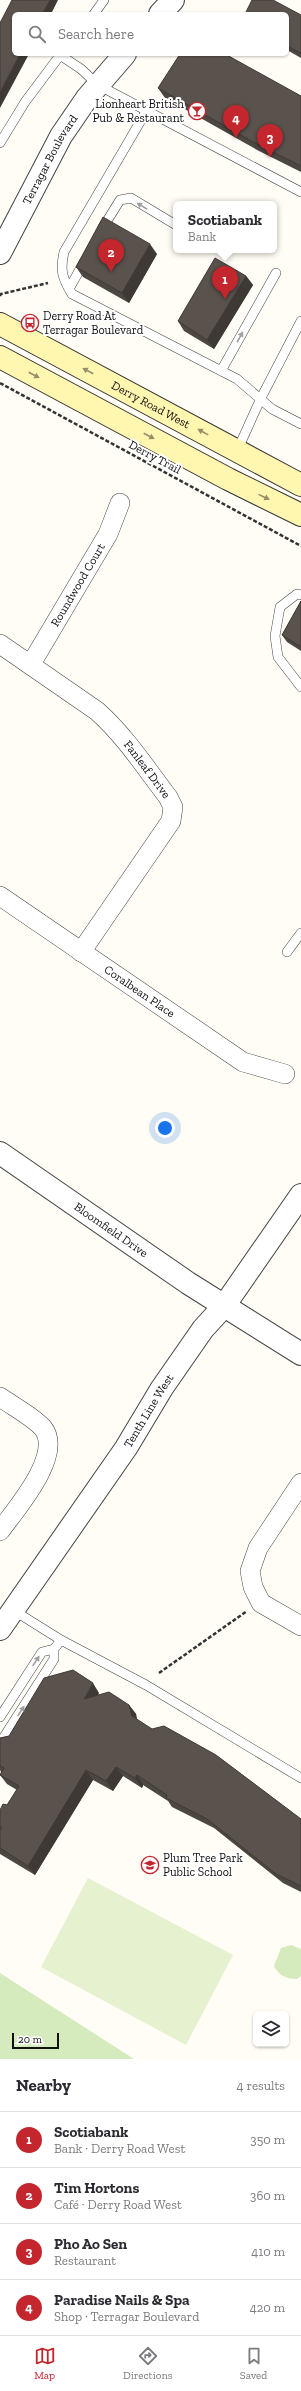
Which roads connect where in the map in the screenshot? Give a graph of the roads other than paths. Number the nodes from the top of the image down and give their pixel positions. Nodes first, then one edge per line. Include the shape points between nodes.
1 (104, 0) edge
2 (173, 0) edge
3 (95, 12) edge
4 (162, 12) edge
5 (60, 56) edge
6 (64, 56) edge
7 (123, 56) edge
8 (98, 85) junction
9 (147, 110) junction
10 (0, 143) edge
11 (301, 192) edge
12 (173, 223) edge
13 (99, 234) edge
14 (0, 253) edge
15 (88, 255) edge
16 (276, 273) dead end
17 (69, 289) junction
18 (301, 321) edge
19 (0, 324) edge
20 (0, 357) edge
21 (221, 371) junction
22 (261, 398) junction
23 (301, 424) edge
24 (237, 451) junction
25 (301, 485) edge
26 (120, 503) dead end
27 (301, 515) edge
28 (301, 595) edge
29 (0, 644) edge
30 (31, 664) junction
31 (301, 687) edge
32 (0, 896) edge
33 (301, 933) edge
34 (81, 952) junction
35 (287, 952) dead end
36 (285, 1074) dead end
37 (0, 1153) edge
38 (301, 1195) edge
39 (224, 1306) junction
40 (301, 1354) edge
41 (0, 1397) edge
42 (301, 1483) edge
43 (0, 1531) edge
44 (13, 1610) junction
45 (301, 1626) edge
46 (0, 1629) edge
47 (61, 1640) junction
48 (54, 1649) junction
49 (0, 1717) edge
50 (0, 1743) edge
51 (301, 1778) edge

1 - 3 lane
2 - 4 street
5 - 10 lane via 25,102
6 - 8 lane
7 - 8 street, Terragar Boulevard
8 - 9 lane
8 - 14 street, Terragar Boulevard via 61,136
9 - 11 lane
9 - 17 lane via 64,252 60,270
12 -> 13 lane via 130,198 120,200
15 - 17 lane
21 -> 16 lane
17 - 21 lane via 72,294
18 - 22 lane
24 -> 19 main road, Derry Road West
20 -> 27 main road via 228,479
21 - 22 lane
22 - 23 lane via 272,409
22 - 24 lane
24 - 25 main road, Derry Road West
26 - 30 street, Roundwood Court via 108,534
28 - 31 lane via 297,594 280,607 275,636 278,658
29 - 30 street, Fanleaf Drive
30 - 34 street, Fanleaf Drive via 97,711 121,734 173,807 171,821
32 - 34 street, Coralbean Place
33 - 35 lane
34 - 36 street, Coralbean Place via 243,1062
37 - 39 street, Bloomfield Drive
38 - 39 street, Tenth Line West
39 - 40 street, Bloomfield Drive
39 - 44 street, Tenth Line West via 203,1329 126,1448
41 - 43 street via 43,1429 48,1443 43,1469
42 - 45 street via 258,1548 250,1571 253,1587 261,1603
44 - 46 street, Tenth Line West
44 - 47 lane
47 - 48 lane
47 - 51 lane via 146,1685
49 -> 48 lane via 42,1652
50 -> 48 lane via 54,1659

